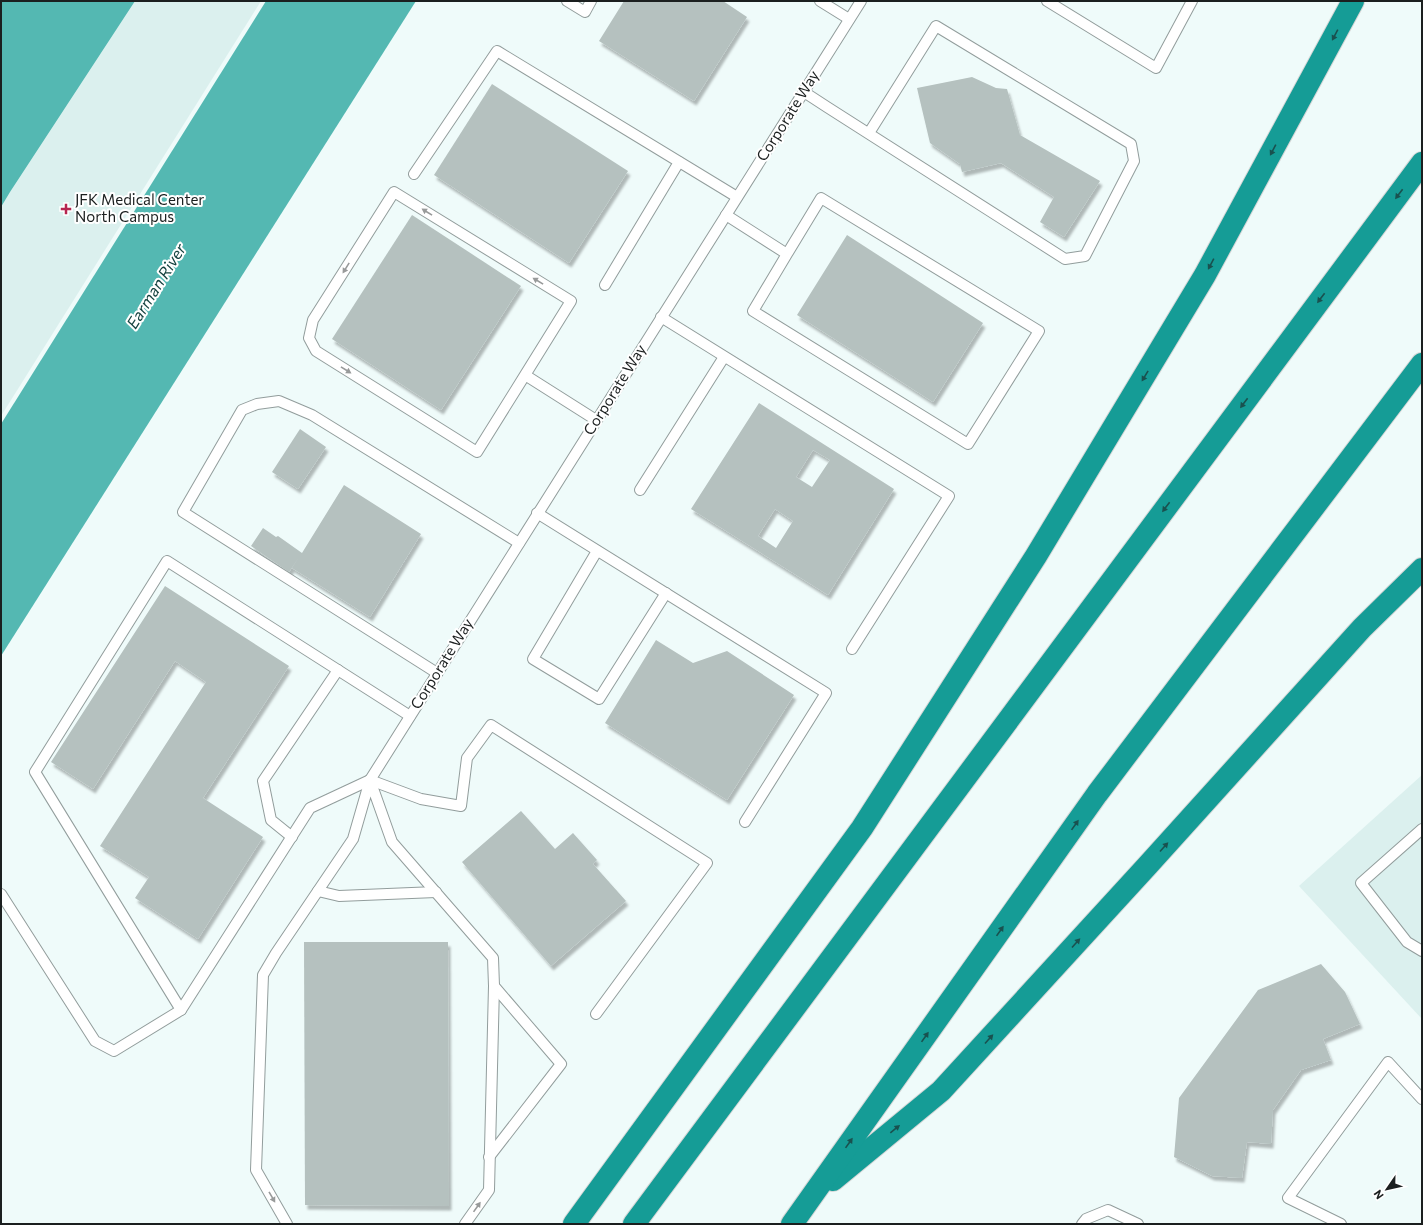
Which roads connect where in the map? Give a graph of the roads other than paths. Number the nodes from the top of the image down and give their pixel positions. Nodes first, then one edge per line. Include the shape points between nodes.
1 (567, 1) edge
2 (591, 1) edge
3 (820, 1) edge
4 (861, 1) edge
5 (1047, 1) edge
6 (1192, 1) edge
7 (1354, 1) edge
8 (849, 19) junction
9 (804, 92) junction
10 (869, 133) junction
11 (679, 162) junction
12 (1422, 163) edge
13 (414, 174) dead end
14 (737, 197) junction
15 (726, 215) junction
16 (787, 254) junction
17 (605, 285) dead end
18 (661, 317) junction
19 (724, 357) junction
20 (1422, 364) edge
21 (525, 375) junction
22 (596, 420) junction
23 (640, 490) dead end
24 (538, 513) junction
25 (519, 544) junction
26 (598, 551) junction
27 (1422, 569) edge
28 (666, 593) junction
29 (852, 649) dead end
30 (338, 670) junction
31 (437, 672) junction
32 (410, 716) junction
33 (370, 780) junction
34 (745, 822) dead end
35 (1422, 829) edge
36 (292, 837) junction
37 (318, 891) junction
38 (436, 892) junction
39 (1, 894) edge
40 (1422, 951) edge
41 (494, 986) junction
42 (181, 1010) junction
43 (596, 1014) dead end
44 (1422, 1099) edge
45 (489, 1157) junction
46 (811, 1198) junction
47 (287, 1224) edge
48 (465, 1224) edge
49 (574, 1224) edge
50 (634, 1224) edge
51 (792, 1224) edge
52 (1082, 1224) edge
53 (1138, 1224) edge
54 (1341, 1224) edge

1 - 2 lane via 585,12
3 - 8 lane
4 - 8 lane, Corporate Way
5 - 6 lane via 1156,68
7 -> 49 highway via 1205,275 1032,562 862,828
8 - 9 lane, Corporate Way
9 - 10 lane
9 - 14 lane, Corporate Way
10 - 10 lane via 1065,258 1085,256 1134,161 1130,144 936,26
11 - 13 lane via 497,51
11 - 14 lane
11 - 17 lane
12 -> 50 highway
14 - 15 lane, Corporate Way
15 - 16 lane
15 - 18 lane, Corporate Way
16 - 16 lane via 753,311 968,444 1039,331 822,198
18 - 19 lane
18 - 22 lane, Corporate Way
19 - 23 lane
19 - 29 lane via 949,496
46 -> 20 highway via 1097,794
21 -> 21 lane via 571,301 394,192 313,320 308,338 316,351 477,452
21 - 22 lane
22 - 24 lane, Corporate Way
24 - 25 lane, Corporate Way
24 - 26 lane
25 - 31 lane, Corporate Way
25 - 31 lane via 312,415 279,402 257,404 242,410 183,512
26 - 28 lane
26 - 28 lane via 533,659 599,699
46 -> 27 highway via 941,1091 1362,628
28 - 34 lane via 826,693
30 - 32 lane
30 - 36 lane via 263,781 271,820
30 - 42 lane via 167,561 34,772
31 - 32 lane, Corporate Way
32 - 33 lane, Corporate Way
33 - 36 lane via 310,808
33 - 37 lane, Corporate Way via 353,839
33 - 38 lane via 392,842
33 - 43 lane via 421,799 461,806 467,758 491,725 707,863
35 - 40 lane via 1361,883 1407,942
36 - 42 lane
37 - 38 lane via 339,896
37 -> 47 lane, Corporate Way via 263,975 256,1170
38 - 41 lane via 493,958
39 - 42 lane via 95,1041 114,1051
41 - 45 lane
41 - 45 lane via 561,1064
44 - 54 lane via 1388,1062 1288,1198
48 -> 45 lane via 489,1190
46 - 51 highway
52 - 53 lane via 1086,1219 1108,1210

